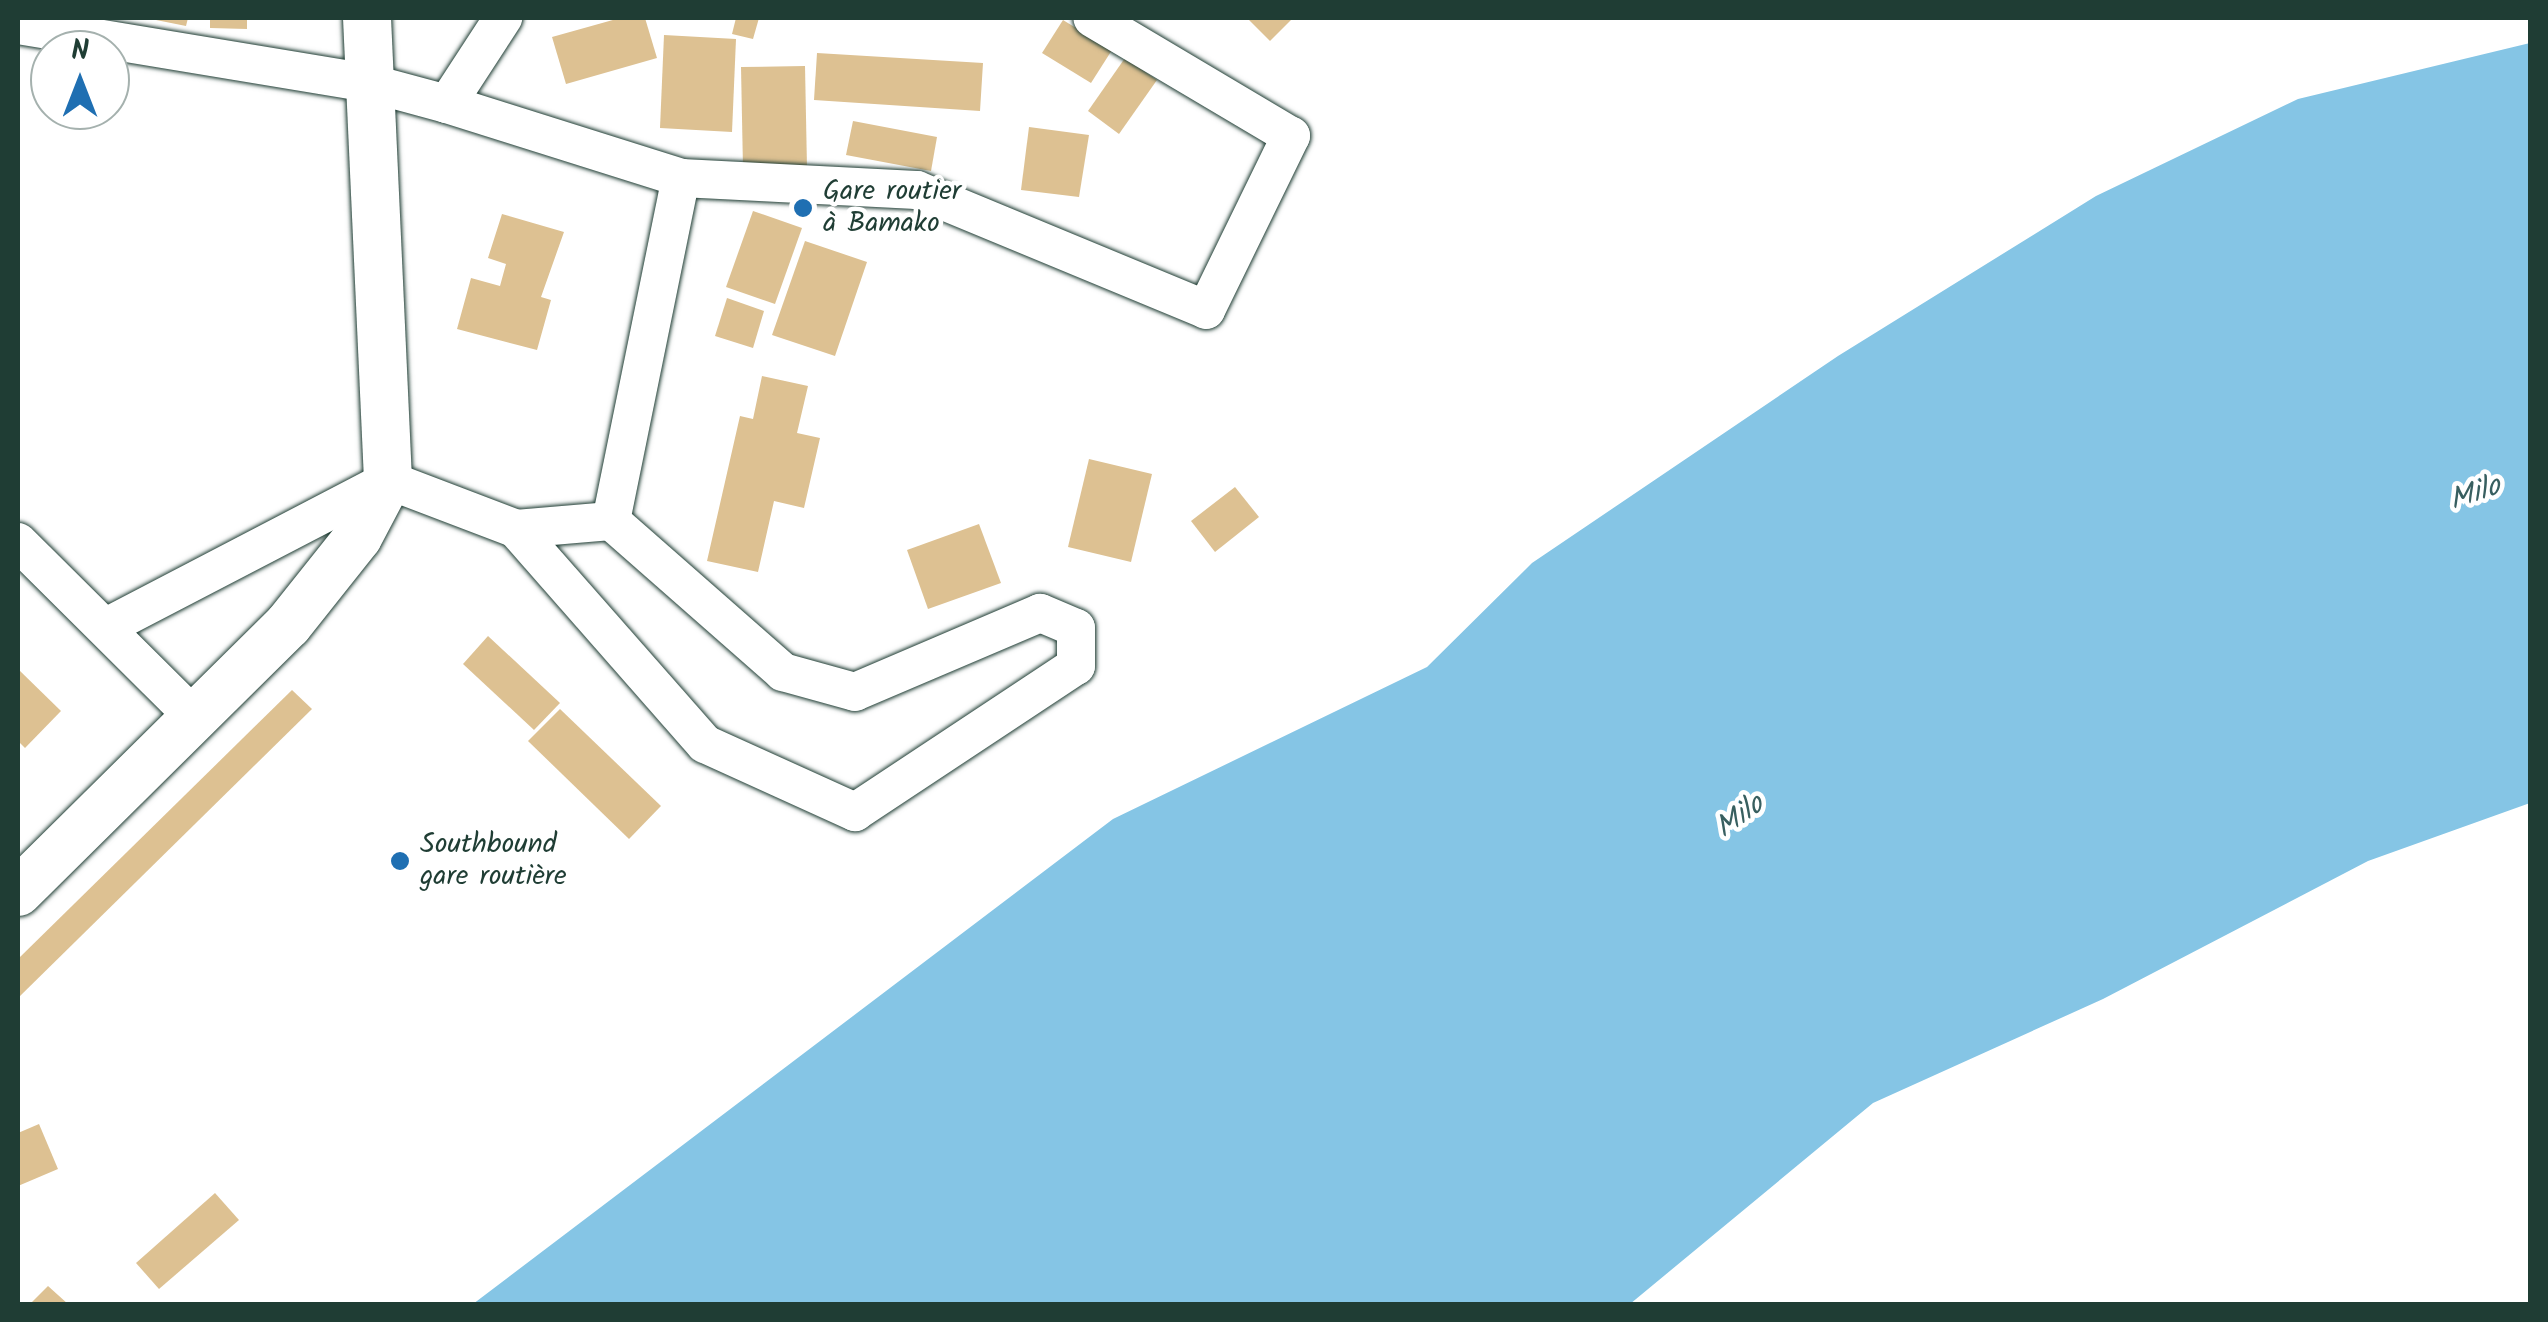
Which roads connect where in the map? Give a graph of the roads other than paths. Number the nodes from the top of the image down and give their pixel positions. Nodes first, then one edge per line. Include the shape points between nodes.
1 (367, 18) edge
2 (503, 18) edge
3 (1092, 18) edge
4 (18, 24) edge
5 (373, 84) junction
6 (447, 104) junction
7 (680, 178) junction
8 (388, 480) junction
9 (611, 521) junction
10 (516, 530) junction
11 (18, 542) edge
12 (108, 626) junction
13 (195, 718) junction
14 (18, 892) edge

1 - 5 street
2 - 6 street
3 - 7 street via 1291,136 1206,310 917,190
4 - 5 street
5 - 6 street
5 - 8 street
6 - 7 street
7 - 9 street
8 - 10 street
8 - 12 street
8 - 13 street via 358,537 288,625
9 - 10 street
9 - 10 street via 783,672 855,692 1040,613 1076,628 1076,666 855,812 704,744
11 - 12 street
12 - 13 street
13 - 14 street

